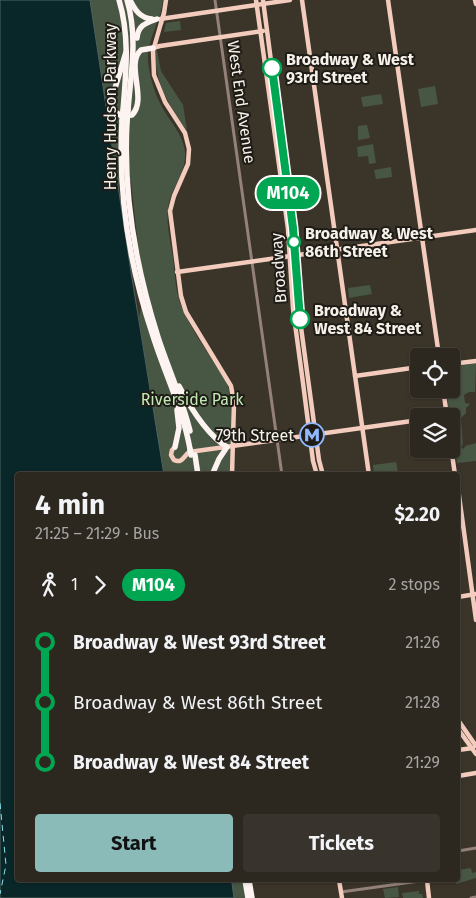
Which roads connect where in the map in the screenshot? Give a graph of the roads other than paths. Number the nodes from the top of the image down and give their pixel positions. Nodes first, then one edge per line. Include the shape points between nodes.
1 (118, 0) edge
2 (128, 0) edge
3 (166, 0) edge
4 (215, 0) edge
5 (290, 0) edge
6 (302, 0) edge
7 (388, 0) edge
8 (475, 0) edge
9 (256, 2) edge
10 (263, 2) edge
11 (476, 4) edge
12 (217, 10) junction
13 (159, 21) junction
14 (267, 31) junction
15 (260, 32) junction
16 (221, 37) junction
17 (153, 48) junction
18 (126, 52) junction
19 (134, 55) junction
20 (125, 110) junction
21 (124, 122) junction
22 (476, 230) edge
23 (422, 237) junction
24 (338, 249) junction
25 (292, 256) junction
26 (252, 261) junction
27 (177, 272) junction
28 (438, 348) edge
29 (476, 361) edge
30 (460, 363) edge
31 (167, 364) junction
32 (410, 368) edge
33 (355, 376) junction
34 (172, 389) junction
35 (410, 421) edge
36 (362, 428) junction
37 (316, 435) junction
38 (310, 436) junction
39 (277, 440) junction
40 (230, 447) junction
41 (175, 448) joint
42 (192, 452) junction
43 (453, 458) edge
44 (196, 472) edge
45 (213, 472) edge
46 (232, 472) edge
47 (282, 472) edge
48 (316, 472) edge
49 (322, 472) edge
50 (369, 472) edge
51 (455, 472) edge
52 (460, 501) edge
53 (474, 595) edge
54 (460, 597) edge
55 (476, 620) edge
56 (460, 723) edge
57 (460, 731) edge
58 (474, 747) edge
59 (460, 750) edge
60 (476, 754) edge
61 (476, 773) edge
62 (460, 776) edge
63 (476, 848) edge
64 (460, 851) edge
65 (245, 882) edge
66 (249, 882) edge
67 (339, 882) edge
68 (413, 882) edge
69 (427, 882) edge
70 (341, 892) junction
71 (476, 897) edge
72 (248, 898) edge
73 (252, 898) edge
74 (342, 898) edge
75 (429, 898) edge
76 (471, 898) edge

1 - 18 highway, Henry Hudson Parkway via 126,30
2 - 13 highway via 142,16
2 - 19 highway, Henry Hudson Parkway
3 - 13 main road, bridge
4 - 12 street, West End Avenue
5 - 10 main road
6 - 24 main road
7 - 23 main road
8 - 11 main road
9 - 10 main road
9 - 12 main road
9 - 15 main road, Broadway
10 - 14 main road, Broadway
12 - 13 main road
12 - 16 street, West End Avenue
13 - 17 main road
13 - 19 highway via 144,24 139,29
14 - 15 main road
14 - 25 main road, Broadway via 293,228
15 - 16 main road
15 - 25 main road, Broadway
16 - 17 main road
16 - 26 street, West End Avenue
17 - 18 highway via 141,50 137,55 138,105 133,114 124,117 114,111 112,102
17 - 27 main road via 154,71 160,92 189,146 187,167 170,211
18 - 20 highway, Henry Hudson Parkway
19 - 20 highway, Henry Hudson Parkway
20 - 21 highway, Henry Hudson Parkway, bridge
21 - 31 highway, Henry Hudson Parkway via 136,250
21 - 34 highway, Henry Hudson Parkway via 122,174 134,264 148,322
22 - 23 main road
23 - 24 main road
23 - 28 main road
24 - 25 main road
24 - 33 main road
25 - 26 main road
25 - 37 main road, Broadway
25 - 38 main road, Broadway via 293,309
26 - 27 main road
26 - 39 street, West End Avenue
27 - 40 main road via 185,309 231,386 234,400
29 - 30 main road
31 - 40 highway via 198,416 213,435
31 - 42 highway, Henry Hudson Parkway via 186,415
32 - 33 main road
33 - 36 main road
34 - 41 highway via 179,422
34 - 42 highway, Henry Hudson Parkway
35 - 36 main road
36 - 37 main road
36 - 50 main road
37 - 38 main road
37 - 49 main road, Broadway
38 - 39 main road
38 - 48 main road, Broadway
39 - 40 main road
39 - 47 street, West End Avenue
40 - 42 main road
40 - 45 highway via 218,459
40 - 46 main road
41 - 42 main road via 171,454 176,461
42 - 44 highway, Henry Hudson Parkway
43 - 51 main road
52 - 53 main road
53 - 54 main road
53 - 55 main road
56 - 58 main road
57 - 58 main road
58 - 59 main road
58 - 60 main road
61 - 62 main road
63 - 64 street
65 - 72 highway
66 - 73 highway
67 - 70 main road
68 - 70 street
69 - 75 main road
70 - 74 main road
71 - 76 street

